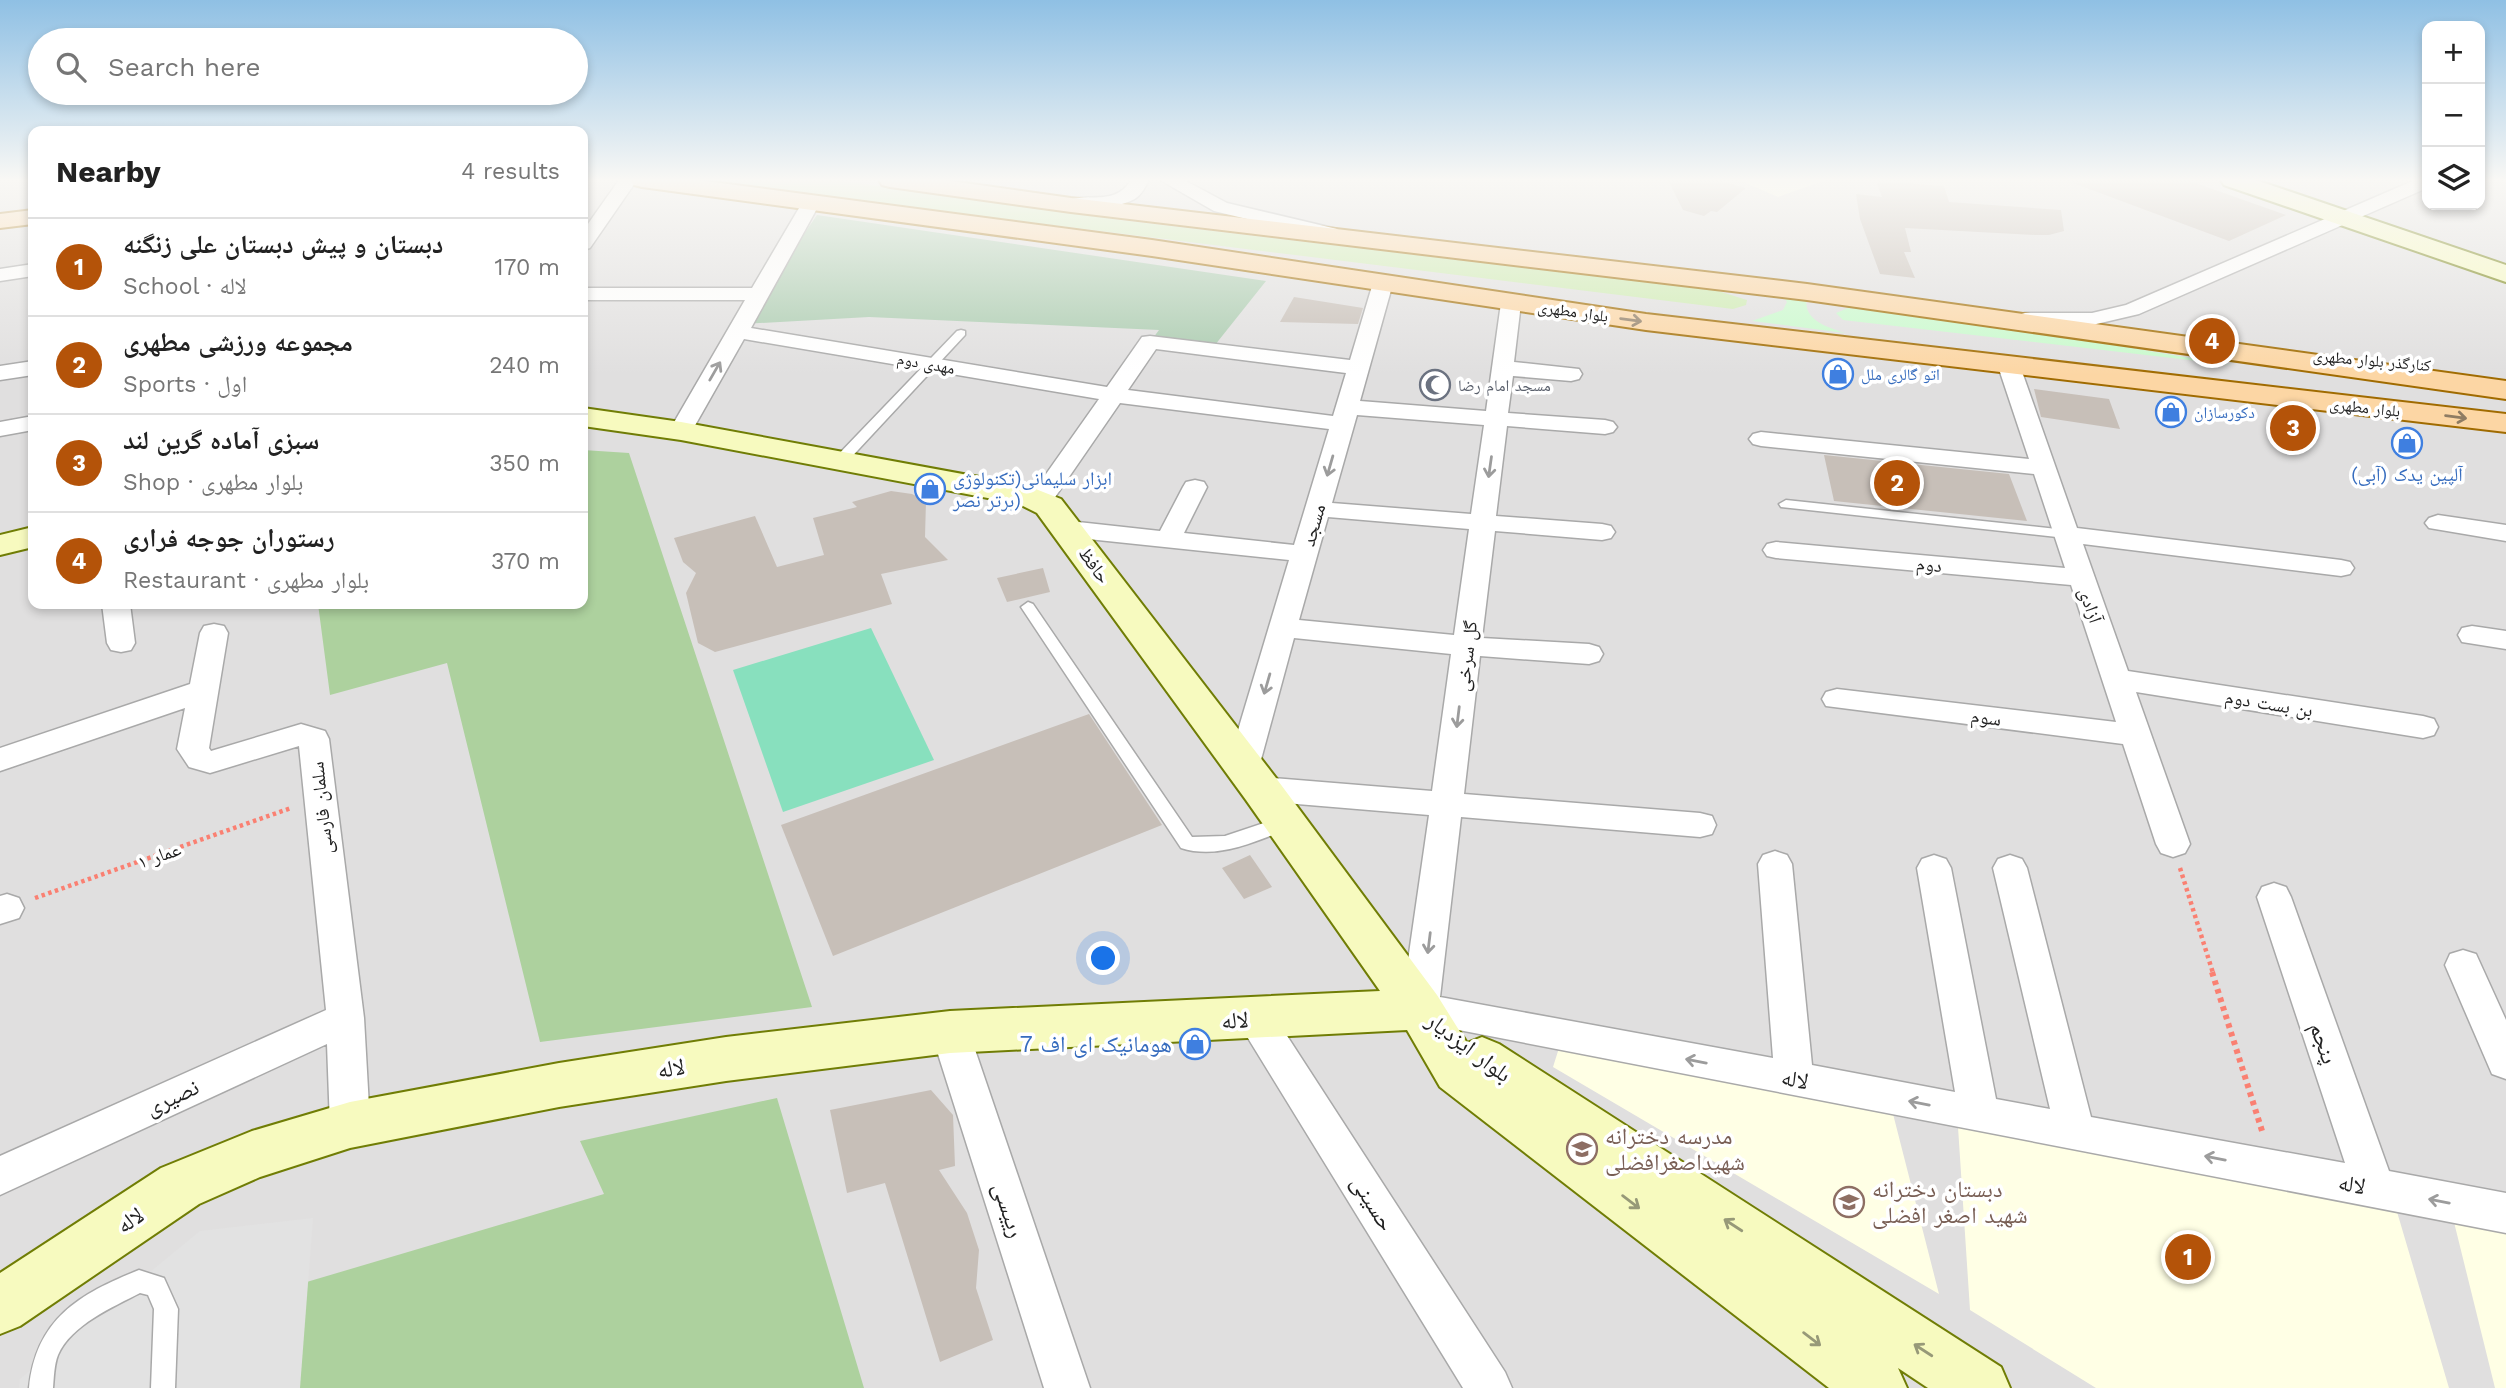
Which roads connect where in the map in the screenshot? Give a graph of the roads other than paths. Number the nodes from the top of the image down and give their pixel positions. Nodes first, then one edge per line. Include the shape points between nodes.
1 (787, 245) edge
2 (1114, 245) edge
3 (1412, 245) edge
4 (2282, 245) edge
5 (2421, 245) edge
6 (28, 271) edge
7 (1305, 271) junction
8 (2506, 274) edge
9 (0, 275) edge
10 (1674, 275) junction
11 (1383, 282) junction
12 (588, 294) edge
13 (759, 294) junction
14 (1511, 303) junction
15 (2132, 310) junction
16 (1951, 312) junction
17 (1999, 318) junction
18 (738, 332) junction
19 (961, 333) dead end
20 (2168, 344) junction
21 (2237, 353) junction
22 (931, 364) junction
23 (2009, 366) junction
24 (1359, 368) junction
25 (1502, 368) junction
26 (28, 369) edge
27 (0, 373) edge
28 (1571, 374) dead end
29 (2506, 374) edge
30 (2506, 390) edge
31 (1114, 395) junction
32 (2406, 411) junction
33 (1345, 416) junction
34 (588, 418) edge
35 (1496, 420) junction
36 (2506, 423) edge
37 (28, 425) edge
38 (1605, 427) dead end
39 (0, 429) edge
40 (681, 430) junction
41 (1761, 439) dead end
42 (840, 461) junction
43 (2044, 468) junction
44 (1195, 487) dead end
45 (1040, 501) junction
46 (1786, 504) dead end
47 (1318, 509) junction
48 (1482, 522) junction
49 (2438, 523) dead end
50 (1069, 529) junction
51 (1602, 532) dead end
52 (2506, 533) edge
53 (2066, 534) junction
54 (28, 538) edge
55 (1168, 540) junction
56 (0, 545) edge
57 (1776, 550) dead end
58 (1305, 554) junction
59 (2341, 568) dead end
60 (2081, 578) junction
61 (1028, 607) dead end
62 (117, 609) edge
63 (1283, 628) junction
64 (214, 633) dead end
65 (2472, 635) dead end
66 (2506, 640) edge
67 (121, 643) dead end
68 (1467, 646) junction
69 (1589, 654) dead end
70 (2116, 678) junction
71 (205, 690) junction
72 (1837, 699) dead end
73 (2423, 727) dead end
74 (2135, 735) junction
75 (0, 760) edge
76 (1252, 778) junction
77 (1447, 804) junction
78 (1286, 824) junction
79 (1700, 825) dead end
80 (2172, 844) road end
81 (1775, 864) dead end
82 (1934, 868) dead end
83 (2010, 868) dead end
84 (2274, 897) dead end
85 (2463, 965) dead end
86 (1420, 1009) junction
87 (345, 1018) junction
88 (1256, 1019) junction
89 (950, 1032) junction
90 (2506, 1062) edge
91 (1794, 1079) junction
92 (1979, 1114) junction
93 (350, 1125) junction
94 (2075, 1132) junction
95 (0, 1176) edge
96 (2374, 1188) junction
97 (2506, 1213) edge
98 (0, 1307) edge
99 (41, 1388) edge
100 (163, 1388) edge
101 (1067, 1388) edge
102 (1489, 1388) edge
103 (1877, 1388) edge
104 (1980, 1388) edge

1 - 13 street
2 - 7 main road, بلوار مطهری
3 - 10 main road, بلوار مطهری
4 - 15 street
5 - 8 street
6 - 9 street
7 - 10 main road via 1373,269 1751,315 1771,307 1768,299 1758,294
7 - 11 main road, بلوار مطهری
10 - 16 main road, بلوار مطهری
11 - 14 main road, بلوار مطهری
11 - 24 street, مسجد
12 - 13 street
13 - 18 street
14 -> 23 main road, بلوار مطهری
14 - 25 street, گل سرخی
15 - 17 street via 2092,319
15 - 20 street via 2127,325 2137,335
16 - 17 main road, بلوار مطهری
16 - 32 main road via 1836,302 1817,310 1833,325 1852,329 2111,363
17 - 20 main road, بلوار مطهری
18 - 22 street, مهدی دوم
40 -> 18 street
19 - 22 lane
20 - 21 main road, بلوار مطهری
21 - 29 main road, کنارگذر بلوار مطهری via 2390,360
21 - 30 main road, بلوار مطهری
22 - 31 street, مهدی دوم
22 - 42 lane
23 - 32 main road, بلوار مطهری
23 - 43 street, آزادی
24 - 31 street via 1150,342
24 - 33 street, مسجد
25 - 28 street
25 - 35 street, گل سرخی
26 - 27 street
31 - 33 street
31 - 45 street
32 -> 36 main road, بلوار مطهری
33 - 35 street
33 -> 47 street, مسجد
34 - 40 street, حافظ
35 - 38 street
35 -> 48 street, گل سرخی
37 - 39 street
40 - 42 street, حافظ
41 - 43 street
42 - 45 street, حافظ
43 - 53 street, آزادی
44 - 55 street
45 - 50 street, حافظ
46 - 53 lane
47 - 48 street
47 - 58 street, مسجد
48 - 51 street
48 - 68 street, گل سرخی
49 - 52 street
50 - 55 street
50 - 76 street, حافظ
53 - 59 street
53 - 60 street, آزادی
54 - 56 street
55 - 58 street
57 - 60 street, دوم
58 - 63 street, مسجد
60 - 70 street, آزادی
61 - 78 lane via 1187,844 1206,848
62 - 67 street
63 - 68 street
63 -> 76 street, مسجد
64 - 71 street, سلمان فارسی
65 - 66 street
68 - 69 street
68 -> 77 street, گل سرخی
70 - 73 street, بن بست دوم
70 - 74 street, آزادی
71 - 75 street
71 - 87 street, سلمان فارسی via 193,749 200,759 210,762 301,734 314,739
72 - 74 street, سوم
74 - 80 street, آزادی
76 - 77 street
76 - 78 street, حافظ
77 - 79 street
77 -> 86 street, گل سرخی
78 - 86 street, حافظ
81 - 91 street
82 - 92 street
83 - 94 street
84 - 96 street, پنجم
85 - 90 street
86 - 88 street, لاله
91 -> 86 street, لاله
86 -> 103 street, بلوار ایزدیار via 1458,1071
104 -> 86 street, بلوار ایزدیار via 1473,1054
87 - 93 street, سلمان فارسی
87 - 95 street, نصیری
88 - 89 street, لاله
88 - 102 street, حسینی
89 - 93 street, لاله via 726,1059
89 - 101 street, رییسی
92 -> 91 street, لاله
92 - 94 street, لاله
93 - 98 street, لاله via 252,1154 180,1186
96 -> 94 street, لاله
97 -> 96 street, لاله
99 - 100 lane via 47,1352 64,1329 103,1299 139,1281 156,1286 166,1309

